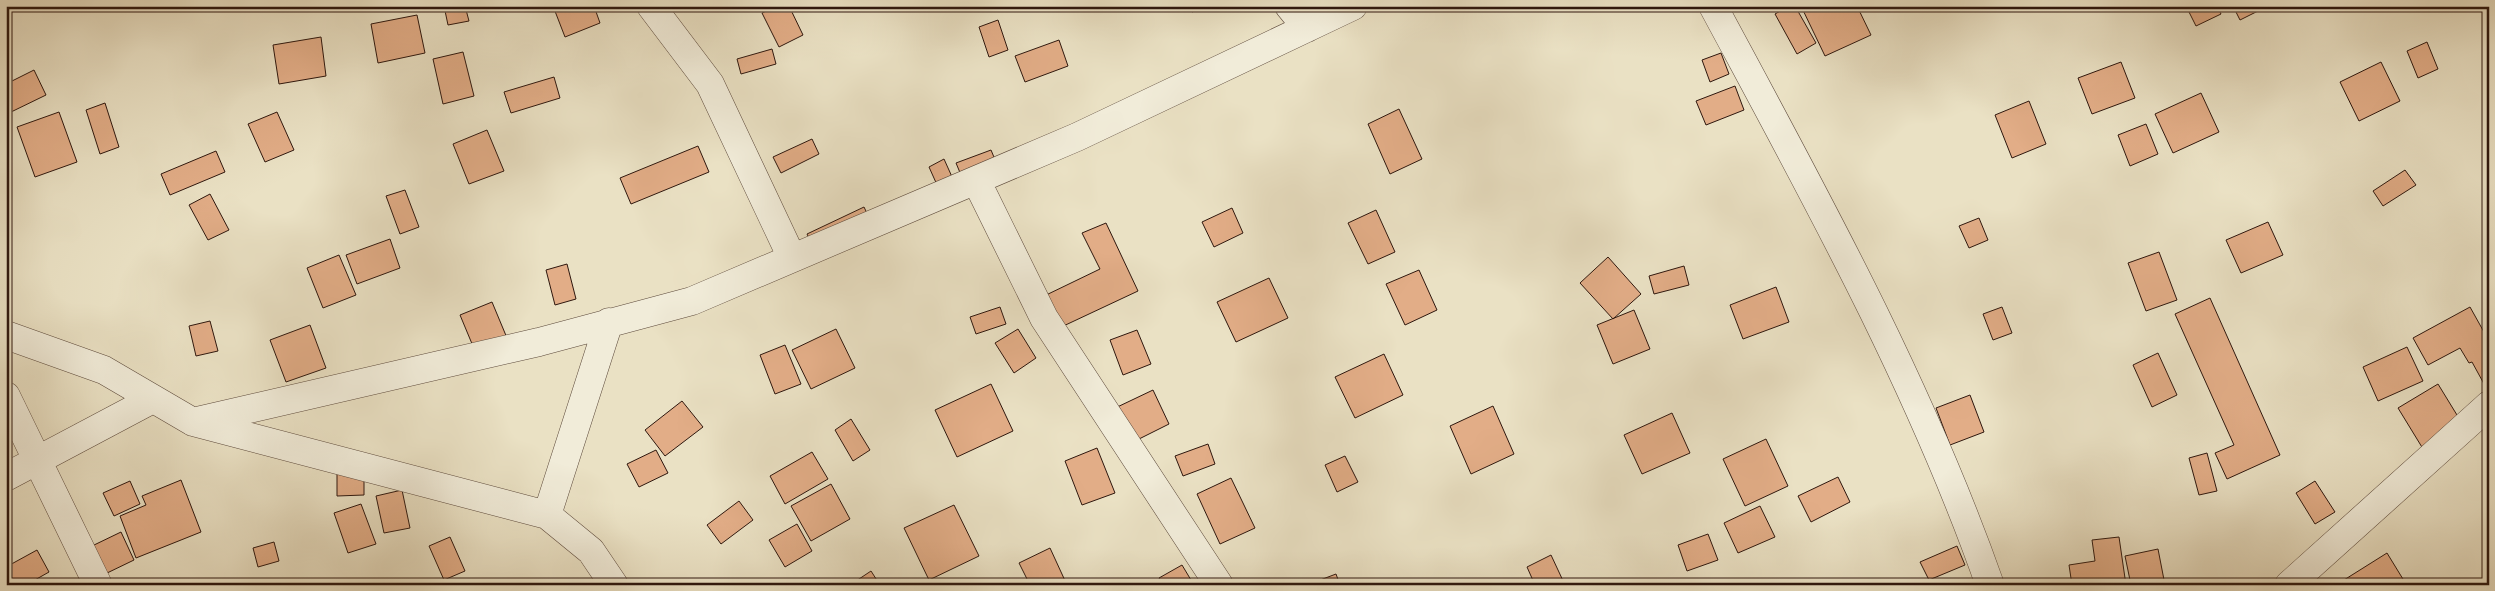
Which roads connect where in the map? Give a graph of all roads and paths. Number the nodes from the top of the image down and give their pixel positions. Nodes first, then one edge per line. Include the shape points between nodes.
1 (651, 6) edge
2 (1289, 6) edge
3 (1353, 6) edge
4 (1713, 6) edge
5 (1307, 28) junction
6 (976, 180) junction
7 (792, 258) junction
8 (610, 322) junction
9 (6, 335) edge
10 (6, 396) edge
11 (153, 399) junction
12 (2489, 405) edge
13 (193, 422) junction
14 (38, 462) junction
15 (6, 477) edge
16 (547, 515) junction
17 (98, 585) edge
18 (614, 585) edge
19 (1219, 585) edge
20 (1990, 585) edge
21 (2289, 585) edge

1 - 7 street via 710,84
2 - 5 street
3 - 5 street
4 - 20 street via 1923,413
5 - 6 street via 1077,137
6 - 7 street
6 - 19 street via 1044,318
7 - 8 street via 692,301
8 - 13 street via 539,342
8 - 16 street
9 - 11 street via 104,370
10 - 14 street
11 - 13 street
11 - 14 street
12 - 21 street
13 - 16 street
14 - 15 street
14 - 17 street
16 - 18 street via 591,551

